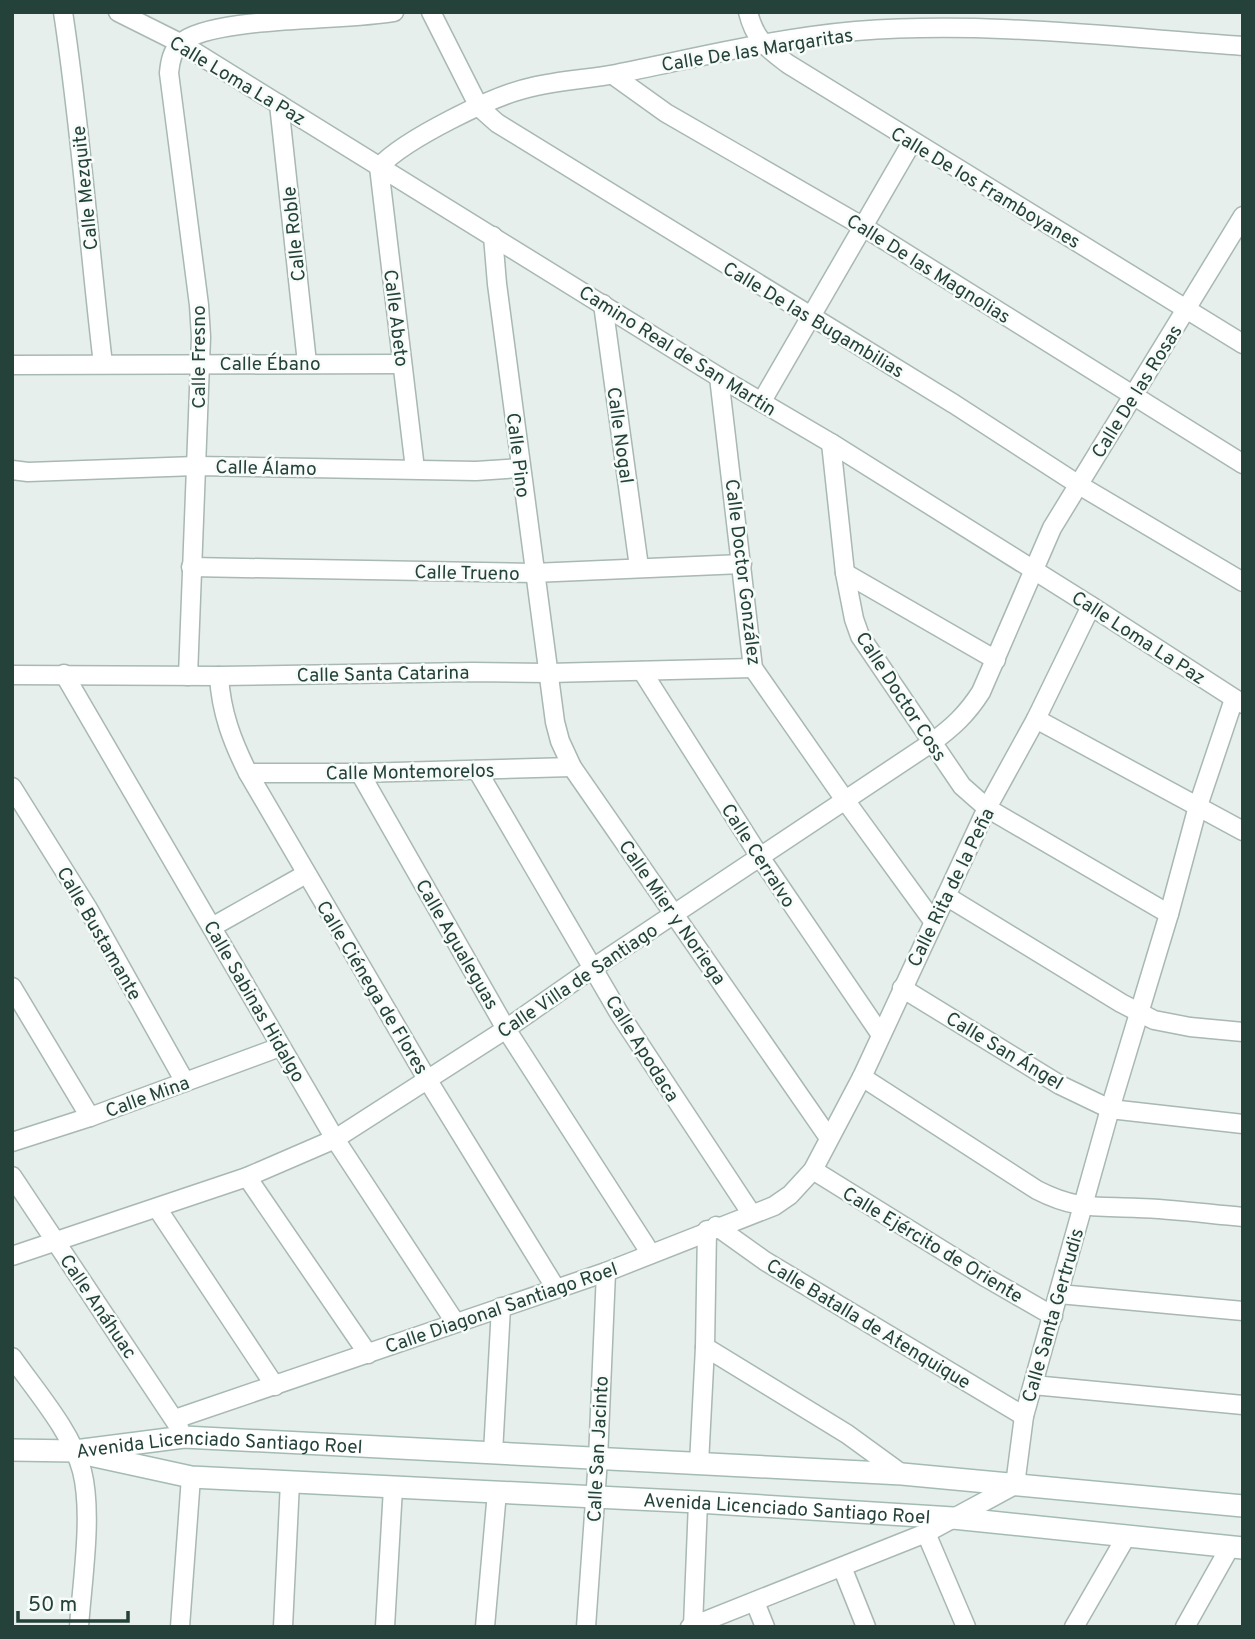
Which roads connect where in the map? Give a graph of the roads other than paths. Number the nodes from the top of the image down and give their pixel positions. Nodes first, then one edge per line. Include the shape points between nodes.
1 (63, 12) edge
2 (118, 12) edge
3 (394, 12) edge
4 (431, 12) edge
5 (748, 12) edge
6 (371, 14) edge
7 (180, 43) junction
8 (761, 44) junction
9 (1243, 46) edge
10 (613, 75) junction
11 (279, 104) junction
12 (479, 107) junction
13 (321, 131) joint
14 (912, 142) junction
15 (379, 167) junction
16 (1242, 218) edge
17 (862, 226) junction
18 (493, 236) junction
19 (603, 303) junction
20 (1186, 309) junction
21 (809, 317) junction
22 (1243, 344) edge
23 (201, 363) junction
24 (307, 363) junction
25 (103, 364) junction
26 (402, 364) junction
27 (12, 365) edge
28 (719, 377) junction
29 (1132, 396) junction
30 (762, 401) junction
31 (831, 443) junction
32 (1243, 464) edge
33 (196, 467) junction
34 (520, 468) junction
35 (415, 469) junction
36 (12, 470) edge
37 (1079, 485) junction
38 (743, 564) junction
39 (191, 567) junction
40 (639, 567) junction
41 (1035, 570) junction
42 (533, 573) junction
43 (845, 573) junction
44 (1243, 582) edge
45 (1091, 606) junction
46 (996, 660) junction
47 (753, 668) junction
48 (642, 671) junction
49 (548, 673) junction
50 (64, 674) junction
51 (12, 675) edge
52 (188, 676) junction
53 (219, 676) junction
54 (1238, 702) edge
55 (1036, 719) junction
56 (931, 743) junction
57 (572, 767) junction
58 (477, 770) junction
59 (248, 773) junction
60 (360, 773) junction
61 (12, 787) edge
62 (845, 800) junction
63 (1198, 806) junction
64 (987, 808) junction
65 (1243, 831) edge
66 (760, 857) junction
67 (306, 874) junction
68 (946, 896) junction
69 (675, 913) junction
70 (1169, 914) junction
71 (933, 921) junction
72 (212, 927) junction
73 (593, 968) junction
74 (12, 987) edge
75 (902, 988) junction
76 (1140, 1013) junction
77 (506, 1029) junction
78 (1243, 1032) edge
79 (881, 1035) junction
80 (280, 1047) junction
81 (862, 1077) junction
82 (427, 1079) junction
83 (185, 1082) junction
84 (1110, 1109) junction
85 (90, 1117) junction
86 (1243, 1124) edge
87 (829, 1138) junction
88 (335, 1139) junction
89 (12, 1142) edge
90 (813, 1170) junction
91 (12, 1176) edge
92 (247, 1177) junction
93 (1082, 1207) junction
94 (156, 1208) junction
95 (751, 1213) junction
96 (1243, 1217) edge
97 (712, 1228) junction
98 (54, 1240) junction
99 (651, 1254) junction
100 (12, 1255) edge
101 (606, 1272) junction
102 (555, 1287) junction
103 (1059, 1294) junction
104 (501, 1307) junction
105 (1243, 1311) edge
106 (1053, 1316) junction
107 (455, 1322) junction
108 (705, 1347) junction
109 (368, 1354) junction
110 (12, 1357) edge
111 (1033, 1385) junction
112 (275, 1386) junction
113 (1243, 1405) edge
114 (1024, 1416) junction
115 (180, 1428) junction
116 (12, 1450) edge
117 (75, 1451) junction
118 (493, 1453) junction
119 (598, 1459) junction
120 (699, 1464) junction
121 (902, 1474) junction
122 (191, 1477) junction
123 (290, 1482) junction
124 (1015, 1485) junction
125 (393, 1488) junction
126 (497, 1492) junction
127 (594, 1497) junction
128 (698, 1502) junction
129 (1243, 1506) edge
130 (953, 1518) junction
131 (926, 1533) junction
132 (1126, 1537) junction
133 (1237, 1548) edge
134 (842, 1567) junction
135 (755, 1602) junction
136 (692, 1626) edge
137 (79, 1627) edge
138 (180, 1627) edge
139 (283, 1627) edge
140 (385, 1627) edge
141 (485, 1627) edge
142 (586, 1627) edge
143 (765, 1627) edge
144 (866, 1627) edge
145 (966, 1627) edge
146 (1074, 1627) edge
147 (1185, 1627) edge

1 - 25 street, Calle Mezquite
2 - 7 street, Calle Loma La Paz
3 - 6 street
4 - 12 street, Calle De las Bugambilias
5 - 8 street
6 - 7 street via 243,24 194,35
7 - 11 street, Calle Loma La Paz
7 - 23 street, Calle Fresno via 169,73 199,305
8 - 9 street, Calle De las Margaritas via 856,32 986,28
8 - 10 street, Calle De las Margaritas
8 - 14 street, Calle De los Framboyanes
10 - 12 street, Calle De las Margaritas via 533,86
10 - 17 street, Calle De las Magnolias via 666,113
11 - 13 street, Calle Loma La Paz
11 - 24 street, Calle Roble
12 - 15 street, Calle De las Margaritas via 399,148
12 - 21 street, Calle De las Bugambilias via 530,145
13 - 15 street, Camino Real de San Martin
14 - 17 street
14 - 20 street, Calle De los Framboyanes
15 - 18 street, Camino Real de San Martin
15 - 26 street, Calle Abeto
16 - 20 street, Calle De las Rosas
17 - 21 street
17 - 29 street, Calle De las Magnolias
18 - 19 street, Camino Real de San Martin
18 - 34 street, Calle Pino
19 - 28 street, Camino Real de San Martin
19 - 40 street, Calle Nogal
20 - 22 street, Calle De los Framboyanes
20 - 29 street, Calle De las Rosas
21 - 30 street
21 - 37 street, Calle De las Bugambilias
23 - 24 street, Calle Ébano
23 - 25 street, Calle Ébano
23 - 33 street, Calle Fresno
24 - 26 street, Calle Ébano
25 - 27 street, Calle Ébano
26 - 35 street, Calle Abeto
28 - 30 street, Camino Real de San Martin
28 - 38 street, Calle Doctor González
29 - 32 street, Calle De las Magnolias
29 - 37 street, Calle De las Rosas
30 - 31 street, Camino Real de San Martin
31 - 41 street, Camino Real de San Martin
31 - 43 street, Calle Doctor Coss
33 - 35 street, Calle Álamo
33 - 36 street, Calle Álamo
33 - 39 street, Calle Fresno
34 - 35 street, Calle Álamo
34 - 42 street, Calle Pino
37 - 41 street, Calle De las Rosas via 1052,528
37 - 44 street, Calle De las Bugambilias
38 - 40 street, Calle Trueno
38 - 47 street, Calle Doctor González
39 - 42 street, Calle Trueno
39 - 52 street, Calle Fresno
40 - 42 street, Calle Trueno
41 - 45 street, Calle Loma La Paz
41 - 46 street, Calle Villa de Santiago
42 - 49 street, Calle Pino
43 - 46 street
43 - 56 street, Calle Doctor Coss via 860,636
45 - 54 street, Calle Loma La Paz
45 - 55 street, Calle Rita de la Peña
46 - 56 street, Calle Villa de Santiago via 970,710
47 - 48 street, Calle Santa Catarina
47 - 62 street, Calle Doctor González
48 - 49 street, Calle Santa Catarina
48 - 66 street, Calle Cerralvo
49 - 53 street, Calle Santa Catarina
49 - 57 street, Calle Mier y Noriega via 558,731
50 - 51 street, Calle Santa Catarina
50 - 52 street, Calle Santa Catarina
50 - 72 street, Calle Sabinas Hidalgo
52 - 53 street, Calle Santa Catarina
53 - 59 street, Calle Ciénega de Flores via 225,717
54 - 63 street, Calle Santa Gertrudis
55 - 63 street
55 - 64 street, Calle Rita de la Peña
56 - 62 street, Calle Villa de Santiago
56 - 64 street, Calle Doctor Coss via 962,786
57 - 58 street, Calle Montemorelos
57 - 69 street, Calle Mier y Noriega
58 - 60 street, Calle Montemorelos
58 - 73 street, Calle Apodaca
59 - 60 street, Calle Montemorelos
59 - 67 street, Calle Ciénega de Flores
60 - 77 street, Calle Agualeguas
61 - 83 street, Calle Bustamante via 87,907
62 - 66 street, Calle Villa de Santiago
62 - 71 street, Calle Doctor González
63 - 65 street
63 - 70 street, Calle Santa Gertrudis
64 - 68 street, Calle Rita de la Peña
64 - 70 street, Calle Doctor Coss
66 - 69 street, Calle Villa de Santiago
66 - 79 street, Calle Cerralvo
67 - 72 street
67 - 82 street, Calle Ciénega de Flores
68 - 71 street, Calle Rita de la Peña
68 - 76 street
69 - 73 street, Calle Villa de Santiago
69 - 87 street, Calle Mier y Noriega
70 - 76 street, Calle Santa Gertrudis
71 - 75 street, Calle Rita de la Peña
72 - 80 street, Calle Sabinas Hidalgo
73 - 77 street, Calle Villa de Santiago
73 - 95 street, Calle Apodaca
74 - 85 street
75 - 79 street, Calle Rita de la Peña
75 - 84 street, Calle San Ángel via 1060,1085
76 - 78 street via 1171,1024
76 - 84 street, Calle Santa Gertrudis
77 - 82 street, Calle Villa de Santiago
77 - 99 street, Calle Agualeguas
79 - 81 street, Calle Rita de la Peña
80 - 83 street, Calle Mina
80 - 88 street, Calle Sabinas Hidalgo
81 - 87 street, Calle Rita de la Peña
81 - 93 street via 1037,1190
82 - 88 street, Calle Villa de Santiago
82 - 102 street, Calle Ciénega de Flores
83 - 85 street, Calle Mina
84 - 86 street, Calle San Ángel
84 - 93 street, Calle Santa Gertrudis
85 - 89 street, Calle Mina
87 - 90 street, Calle Rita de la Peña
88 - 92 street, Calle Villa de Santiago
88 - 107 street, Calle Sabinas Hidalgo
90 - 95 street, Calle Diagonal Santiago Roel via 790,1195
90 - 106 street, Calle Ejército de Oriente
91 - 98 street, Calle Anáhuac
92 - 94 street, Calle Villa de Santiago
92 - 109 street
93 - 96 street
93 - 103 street, Calle Santa Gertrudis
94 - 98 street, Calle Villa de Santiago
94 - 112 street
95 - 97 street, Calle Diagonal Santiago Roel
97 - 99 street, Calle Diagonal Santiago Roel
97 - 108 street
97 - 114 street, Calle Batalla de Atenquique
98 - 100 street, Calle Villa de Santiago
98 - 115 street, Calle Anáhuac
99 - 101 street, Calle Diagonal Santiago Roel
101 - 102 street, Calle Diagonal Santiago Roel
101 - 119 street, Calle San Jacinto
102 - 104 street, Calle Diagonal Santiago Roel
103 - 105 street
103 - 106 street, Calle Santa Gertrudis
104 - 107 street, Calle Diagonal Santiago Roel
104 - 118 street
106 - 111 street, Calle Santa Gertrudis
107 - 109 street, Calle Diagonal Santiago Roel
108 - 120 street
108 - 121 street via 847,1434
109 - 112 street, Calle Diagonal Santiago Roel
110 - 117 street
111 - 113 street
111 - 114 street, Calle Santa Gertrudis
112 - 115 street, Calle Diagonal Santiago Roel
114 - 124 street, Calle Santa Gertrudis
115 - 117 street, Avenida Licenciado Santiago Roel
115 - 118 street, Avenida Licenciado Santiago Roel
116 - 117 street
117 - 122 street, Avenida Licenciado Santiago Roel
117 - 137 street via 86,1495
118 - 119 street, Avenida Licenciado Santiago Roel
119 - 120 street, Avenida Licenciado Santiago Roel
119 - 127 street, Calle San Jacinto
120 - 121 street, Avenida Licenciado Santiago Roel
121 - 124 street, Avenida Licenciado Santiago Roel
122 - 123 street, Avenida Licenciado Santiago Roel
122 - 138 street
123 - 125 street, Avenida Licenciado Santiago Roel
123 - 139 street
124 - 129 street, Avenida Licenciado Santiago Roel
124 - 130 street
125 - 126 street, Avenida Licenciado Santiago Roel
125 - 140 street
126 - 127 street, Avenida Licenciado Santiago Roel
126 - 141 street
127 - 128 street, Avenida Licenciado Santiago Roel
127 - 142 street, Calle San Jacinto
128 - 130 street, Avenida Licenciado Santiago Roel
128 - 136 street
130 - 131 street
130 - 132 street, Avenida Licenciado Santiago Roel
131 - 134 street
131 - 145 street
132 - 133 street, Avenida Licenciado Santiago Roel
132 - 146 street
133 - 147 street
134 - 135 street
134 - 144 street
135 - 136 street
135 - 143 street

